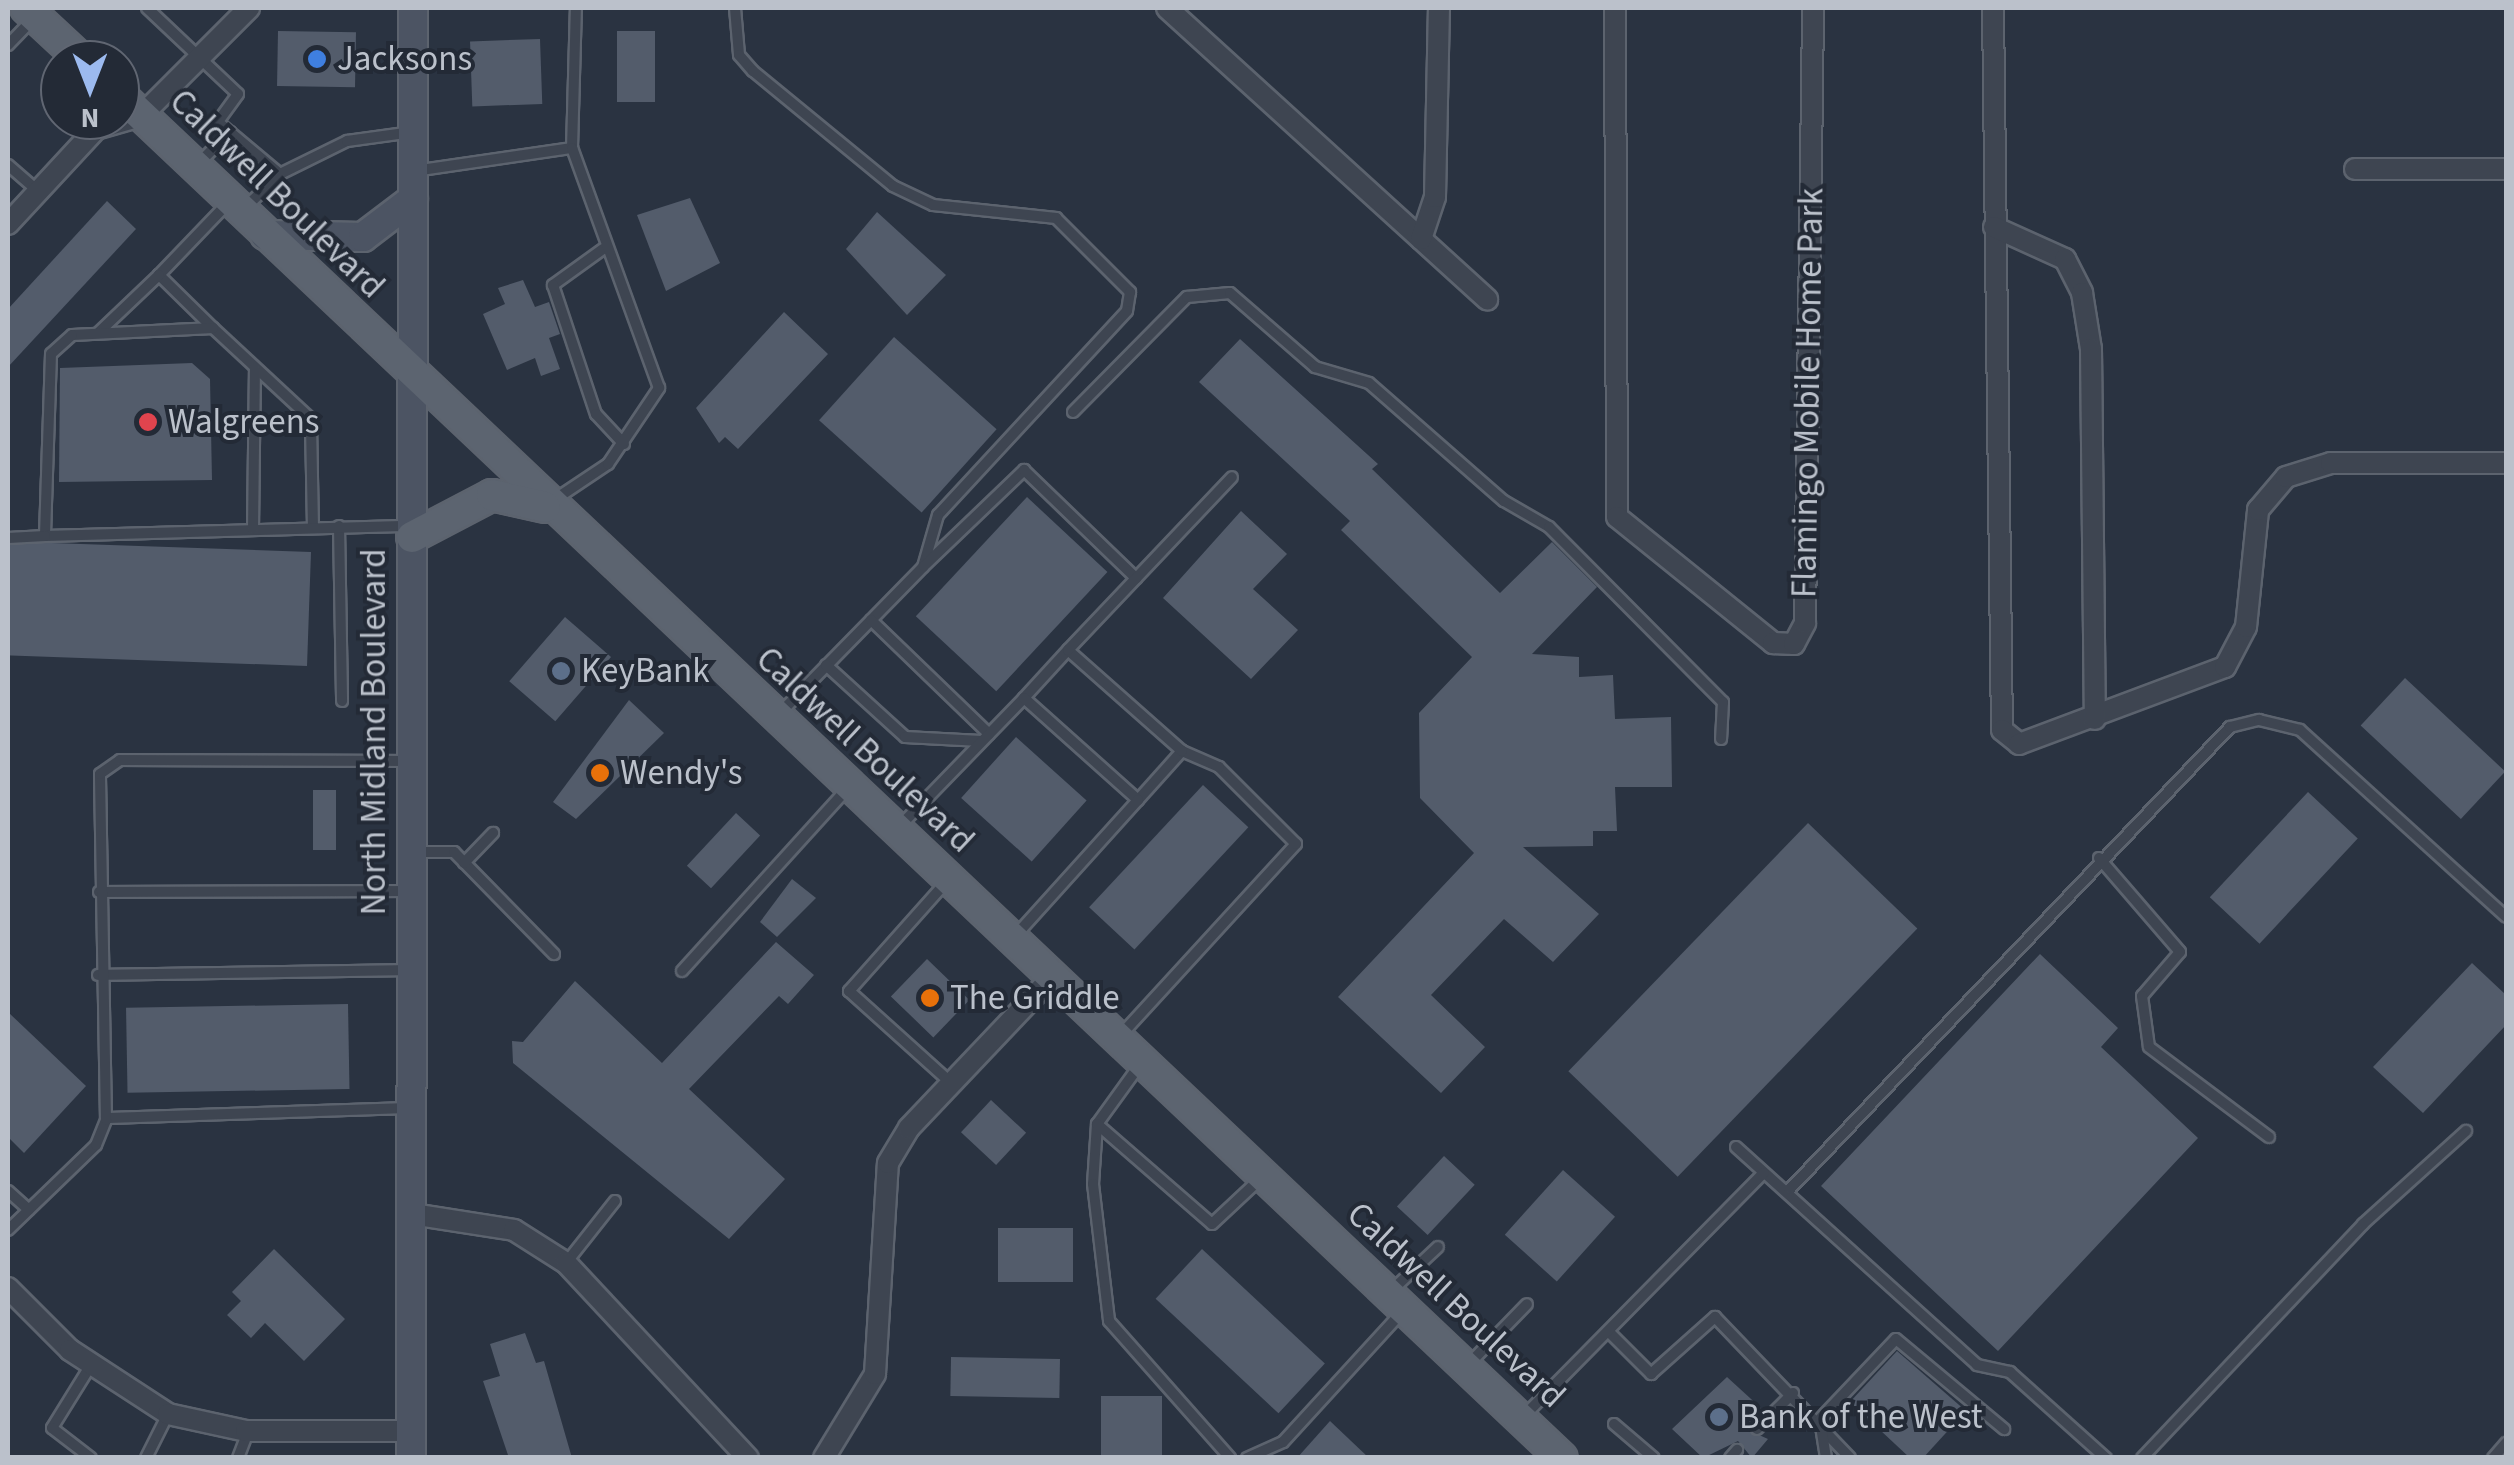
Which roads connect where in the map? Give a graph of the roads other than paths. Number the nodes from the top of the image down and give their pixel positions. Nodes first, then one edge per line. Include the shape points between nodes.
1 (148, 8) edge
2 (249, 8) edge
3 (413, 8) edge
4 (576, 8) edge
5 (734, 8) edge
6 (1167, 8) edge
7 (1439, 8) edge
8 (1615, 8) edge
9 (1813, 8) edge
10 (1993, 8) edge
11 (30, 10) edge
12 (61, 40) edge
13 (8, 45) edge
14 (200, 54) junction
15 (140, 99) edge
16 (140, 115) edge
17 (230, 132) junction
18 (413, 132) junction
19 (86, 140) edge
20 (572, 148) junction
21 (8, 165) edge
22 (195, 167) junction
23 (2355, 169) dead end
24 (2506, 169) edge
25 (280, 174) junction
26 (413, 185) junction
27 (38, 191) junction
28 (235, 206) junction
29 (8, 224) edge
30 (1994, 228) junction
31 (265, 235) junction
32 (1420, 238) junction
33 (603, 248) junction
34 (159, 275) junction
35 (1487, 299) dead end
36 (213, 328) junction
37 (98, 333) junction
38 (254, 368) junction
39 (413, 377) junction
40 (1073, 412) dead end
41 (624, 444) junction
42 (2506, 463) edge
43 (1232, 477) dead end
44 (546, 506) junction
45 (339, 526) junction
46 (314, 528) junction
47 (254, 529) junction
48 (412, 532) junction
49 (45, 536) junction
50 (8, 538) edge
51 (923, 566) junction
52 (1136, 578) junction
53 (870, 620) junction
54 (1068, 650) junction
55 (826, 665) junction
56 (1024, 698) junction
57 (342, 701) dead end
58 (775, 718) junction
59 (2095, 718) junction
60 (985, 737) junction
61 (1721, 739) dead end
62 (1182, 751) junction
63 (412, 761) junction
64 (850, 786) junction
65 (1138, 800) junction
66 (896, 830) junction
67 (493, 833) dead end
68 (411, 852) junction
69 (2099, 858) junction
70 (464, 863) junction
71 (948, 879) junction
72 (412, 890) junction
73 (99, 892) junction
74 (2506, 916) edge
75 (1012, 939) junction
76 (554, 954) dead end
77 (412, 970) junction
78 (682, 971) dead end
79 (98, 975) junction
80 (1053, 976) junction
81 (1118, 1038) junction
82 (1143, 1062) junction
83 (951, 1083) junction
84 (412, 1108) junction
85 (106, 1118) junction
86 (1097, 1124) junction
87 (2466, 1131) dead end
88 (2269, 1137) dead end
89 (1736, 1146) dead end
90 (1764, 1173) junction
91 (1264, 1176) junction
92 (8, 1190) edge
93 (1790, 1190) junction
94 (615, 1201) dead end
95 (29, 1210) junction
96 (412, 1214) junction
97 (8, 1230) edge
98 (1438, 1247) dead end
99 (566, 1263) junction
100 (8, 1288) edge
101 (1396, 1301) junction
102 (1527, 1304) dead end
103 (1611, 1334) junction
104 (91, 1364) junction
105 (1466, 1366) junction
106 (1793, 1393) junction
107 (168, 1414) junction
108 (1820, 1418) junction
109 (1614, 1424) dead end
110 (1757, 1429) dead end
111 (2004, 1429) dead end
112 (248, 1431) junction
113 (1539, 1443) edge
114 (2506, 1443) edge
115 (410, 1444) edge
116 (91, 1458) edge
117 (146, 1458) edge
118 (238, 1458) edge
119 (748, 1458) edge
120 (824, 1458) edge
121 (1230, 1458) edge
122 (1247, 1458) edge
123 (1654, 1458) edge
124 (1826, 1458) edge
125 (1850, 1458) edge
126 (2106, 1458) edge
127 (2142, 1458) edge
128 (2493, 1458) edge

1 - 14 lane
2 - 14 street
3 - 18 street, North Midland Boulevard
4 - 20 lane
5 - 51 lane via 739,55 752,71 893,186 933,205 1056,218 1130,292 1127,311 938,514
6 - 32 street
7 - 32 street via 1435,197
8 - 9 street, Flamingo Mobile Home Park via 1617,517 1773,643 1794,644 1804,623
10 - 30 street
11 - 12 main road
11 - 13 lane
14 - 15 street
14 - 17 lane via 238,94 218,122
16 - 22 main road, Caldwell Boulevard
17 - 22 lane
17 - 25 lane
18 - 25 lane via 347,140
18 - 26 street, North Midland Boulevard
19 - 27 street
20 - 26 lane
20 - 33 lane
21 - 27 lane
22 - 28 main road, Caldwell Boulevard
23 - 24 street
25 - 28 lane
26 - 31 street via 363,237
26 - 39 street, North Midland Boulevard
27 - 29 street
28 - 31 main road, Caldwell Boulevard
28 - 34 lane
30 - 59 street via 2065,259 2082,293 2091,348
30 - 59 street via 1998,709 2019,744
31 - 39 main road, Caldwell Boulevard
32 - 35 street
33 - 41 lane via 659,388
33 - 41 lane via 552,286 596,414
34 - 36 lane
34 - 37 lane
36 - 37 lane
36 - 38 lane
37 - 49 lane via 60,343 44,369
38 - 46 lane via 311,419
38 - 47 lane
39 - 44 main road, Caldwell Boulevard
39 - 48 street, North Midland Boulevard
40 - 61 lane via 1187,296 1230,293 1315,367 1369,383 1504,501 1549,527 1723,702
41 - 44 lane
42 - 59 street via 2332,463 2286,477 2258,510 2246,627 2225,667
43 - 52 lane
44 - 48 main road via 492,496
44 - 58 main road, Caldwell Boulevard
45 - 46 lane
45 - 48 lane
45 - 57 lane
46 - 47 lane
47 - 49 lane
48 - 63 street, North Midland Boulevard
49 - 50 lane
51 - 52 lane via 1024,470
51 - 53 lane
52 - 54 lane
53 - 55 lane
53 - 60 lane
54 - 56 lane
54 - 62 lane
55 - 58 lane
55 - 60 lane via 905,737
56 - 60 lane
56 - 65 lane
58 - 64 main road, Caldwell Boulevard
60 - 66 lane
62 - 65 lane
62 - 81 lane via 1220,767 1296,844
63 - 68 street, North Midland Boulevard
63 - 73 lane via 120,760 100,774
64 - 66 main road, Caldwell Boulevard
64 - 78 lane
65 - 75 lane
66 - 71 main road, Caldwell Boulevard
67 - 70 lane
68 - 70 lane via 454,852
68 - 72 street, North Midland Boulevard
69 - 74 lane via 2211,738 2259,720 2300,730
69 - 88 lane via 2180,952 2142,996 2149,1047
69 - 93 lane
70 - 76 lane
71 - 75 main road, Caldwell Boulevard
71 - 83 lane via 849,990
72 - 73 lane
72 - 77 street, North Midland Boulevard
73 - 79 lane
75 - 80 main road, Caldwell Boulevard
77 - 79 lane
77 - 84 street, North Midland Boulevard
79 - 85 lane
80 - 81 main road, Caldwell Boulevard
80 - 83 street
81 - 82 main road, Caldwell Boulevard
82 - 86 lane
82 - 91 main road, Caldwell Boulevard
83 - 120 street via 888,1163 875,1374
84 - 85 lane
84 - 96 street, North Midland Boulevard
85 - 95 lane via 96,1146
86 - 91 lane via 1212,1224
86 - 121 lane via 1093,1184 1108,1321
87 - 127 lane via 2363,1224
89 - 90 lane
90 - 93 lane
90 - 103 lane
91 - 101 main road, Caldwell Boulevard
92 - 95 lane
93 - 126 lane via 1977,1365 2010,1372
94 - 99 lane
95 - 97 lane
96 - 99 street via 514,1230
96 - 115 street, North Midland Boulevard
98 - 101 lane
99 - 119 street
100 - 104 street
101 - 105 main road, Caldwell Boulevard
101 - 122 lane via 1283,1442
102 - 105 lane
103 - 106 lane via 1651,1374 1715,1316
103 - 113 lane
104 - 107 street
104 - 116 lane via 52,1428
105 - 113 main road, Caldwell Boulevard
106 - 108 lane
106 - 110 lane
107 - 112 street
107 - 117 lane
108 - 111 lane via 1896,1339
108 - 124 lane
108 - 125 lane
109 - 123 lane
112 - 115 street
112 - 118 lane
114 - 128 lane

